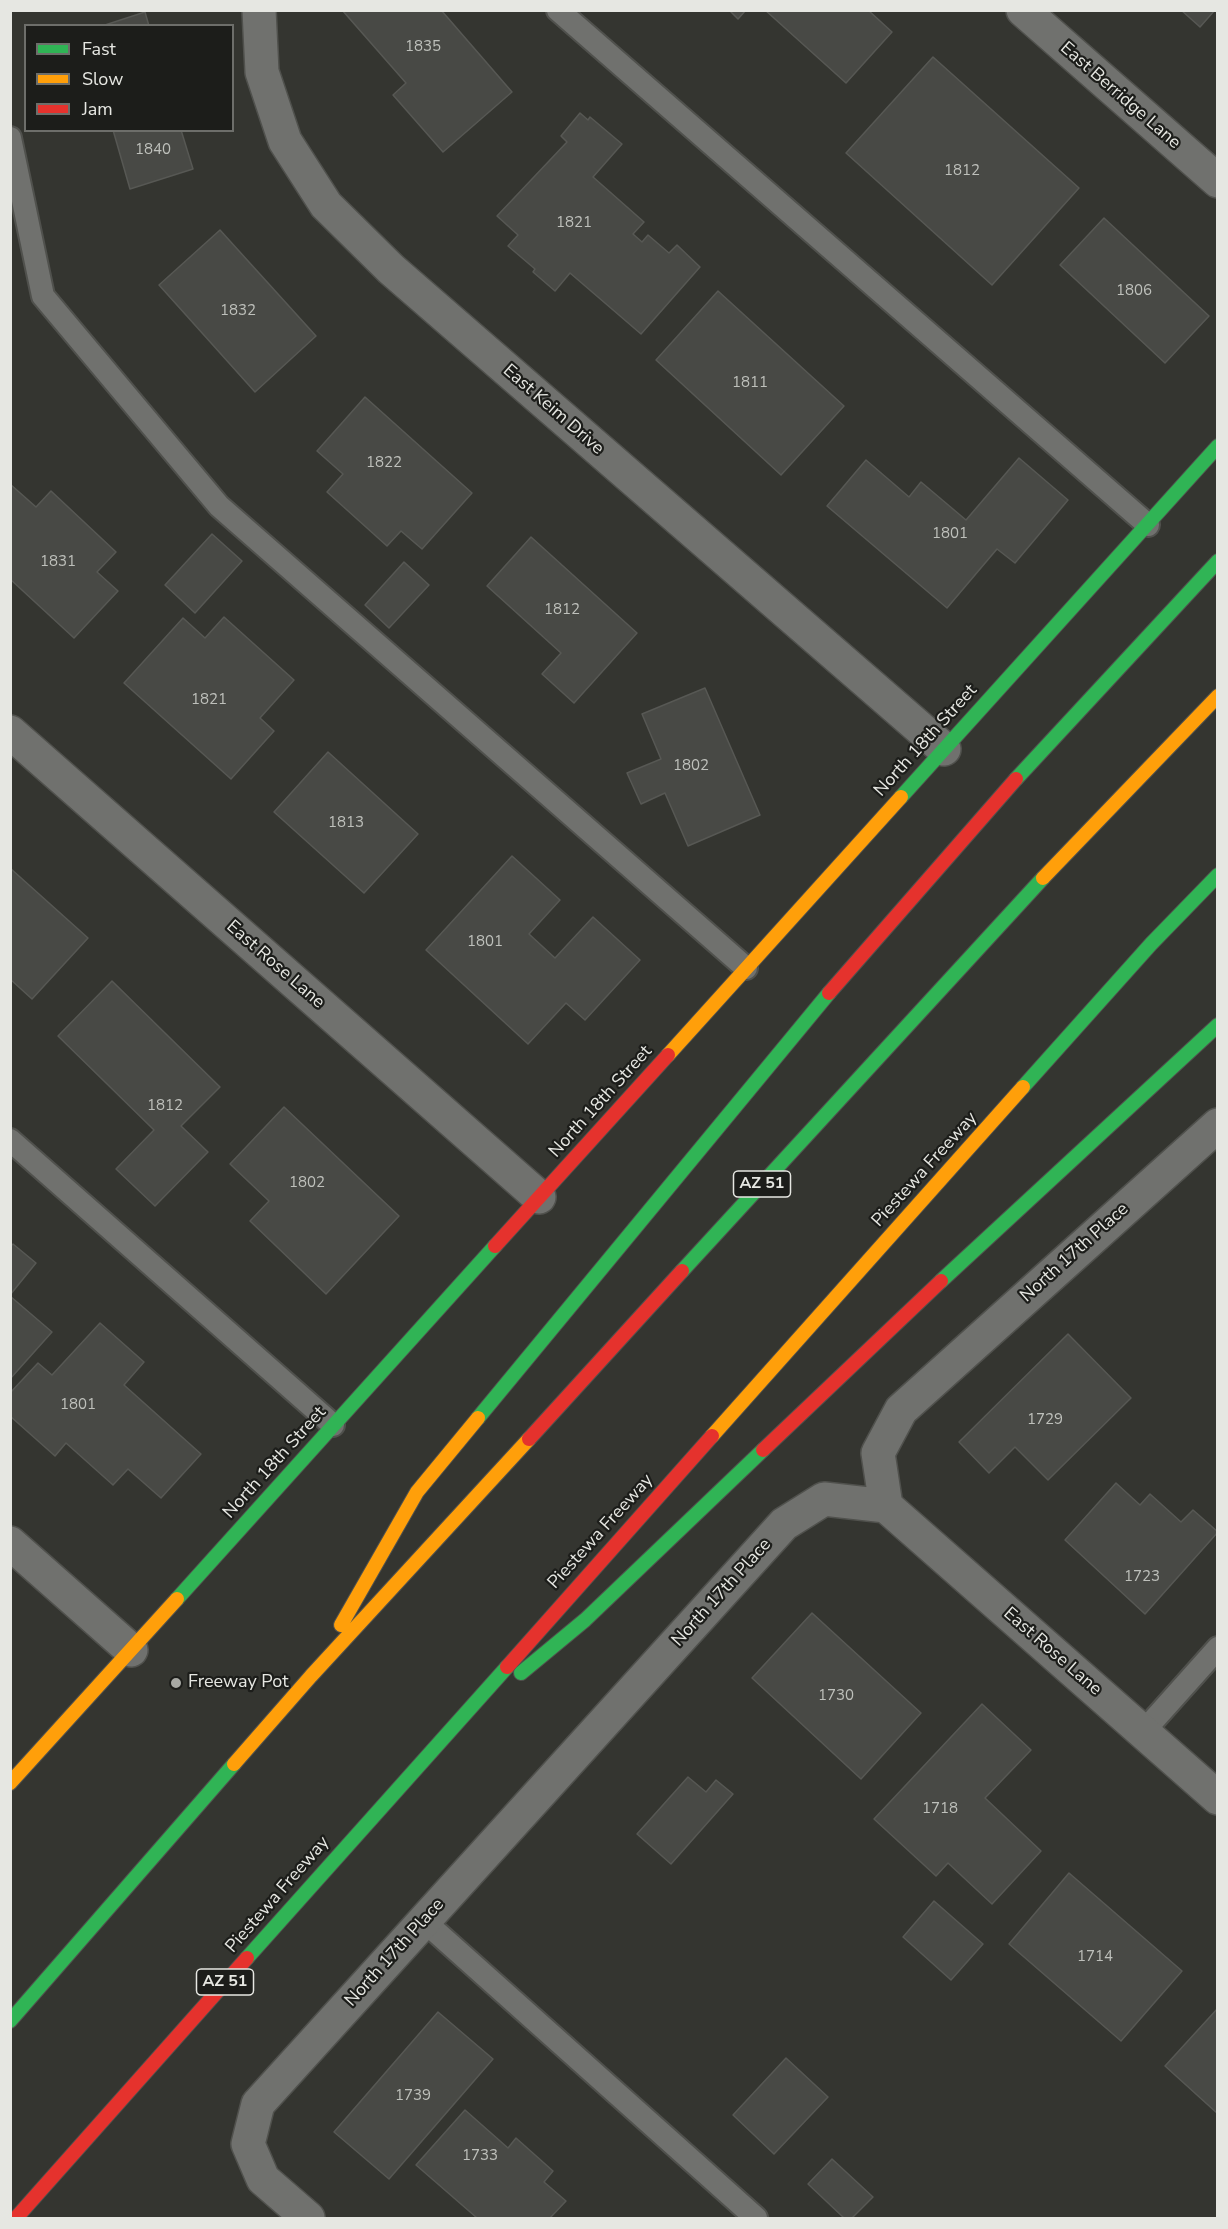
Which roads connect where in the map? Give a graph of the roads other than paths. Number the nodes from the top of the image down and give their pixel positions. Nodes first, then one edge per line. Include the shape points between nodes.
1 (259, 10) edge
2 (558, 10) edge
3 (1023, 10) edge
4 (10, 138) edge
5 (1218, 181) edge
6 (1218, 446) edge
7 (1148, 525) junction
8 (1218, 561) edge
9 (1218, 696) edge
10 (10, 732) edge
11 (944, 749) junction
12 (1218, 875) edge
13 (746, 968) junction
14 (1218, 1025) edge
15 (1218, 1125) edge
16 (10, 1140) edge
17 (539, 1197) junction
18 (333, 1425) junction
19 (886, 1506) junction
20 (10, 1543) edge
21 (1218, 1648) edge
22 (131, 1650) junction
23 (311, 1676) junction
24 (1143, 1732) junction
25 (435, 1745) junction
26 (10, 1783) edge
27 (1218, 1798) edge
28 (424, 1922) junction
29 (10, 2020) edge
30 (16, 2218) edge
31 (308, 2218) edge
32 (756, 2218) edge

1 - 11 street, East Keim Drive via 262,72 285,141 326,205 391,269
2 - 7 lane
3 - 5 street, East Berridge Lane
4 - 13 lane via 43,296 219,506
6 - 7 main road, North 18th Street
7 - 11 main road, North 18th Street
8 - 23 main road via 965,834 794,1033 417,1491
9 - 23 main road, AZ 51 via 1052,868
10 - 17 street, East Rose Lane
11 - 13 main road, North 18th Street
12 - 25 main road, Piestewa Freeway / AZ 51 via 1151,944
13 - 17 main road, North 18th Street
14 - 25 main road via 998,1226 585,1620
15 - 19 street, North 17th Place via 901,1410 878,1453
16 - 18 lane
17 - 18 main road, North 18th Street
18 - 22 main road, North 18th Street
19 - 24 street, East Rose Lane
19 - 28 street, North 17th Place via 824,1498 784,1524
20 - 22 street
21 - 24 lane
22 - 26 main road, North 18th Street
23 - 29 main road, AZ 51
24 - 27 street, East Rose Lane
25 - 30 main road, Piestewa Freeway / AZ 51
28 - 31 street, North 17th Place via 258,2104 248,2144 264,2179
28 - 32 lane

